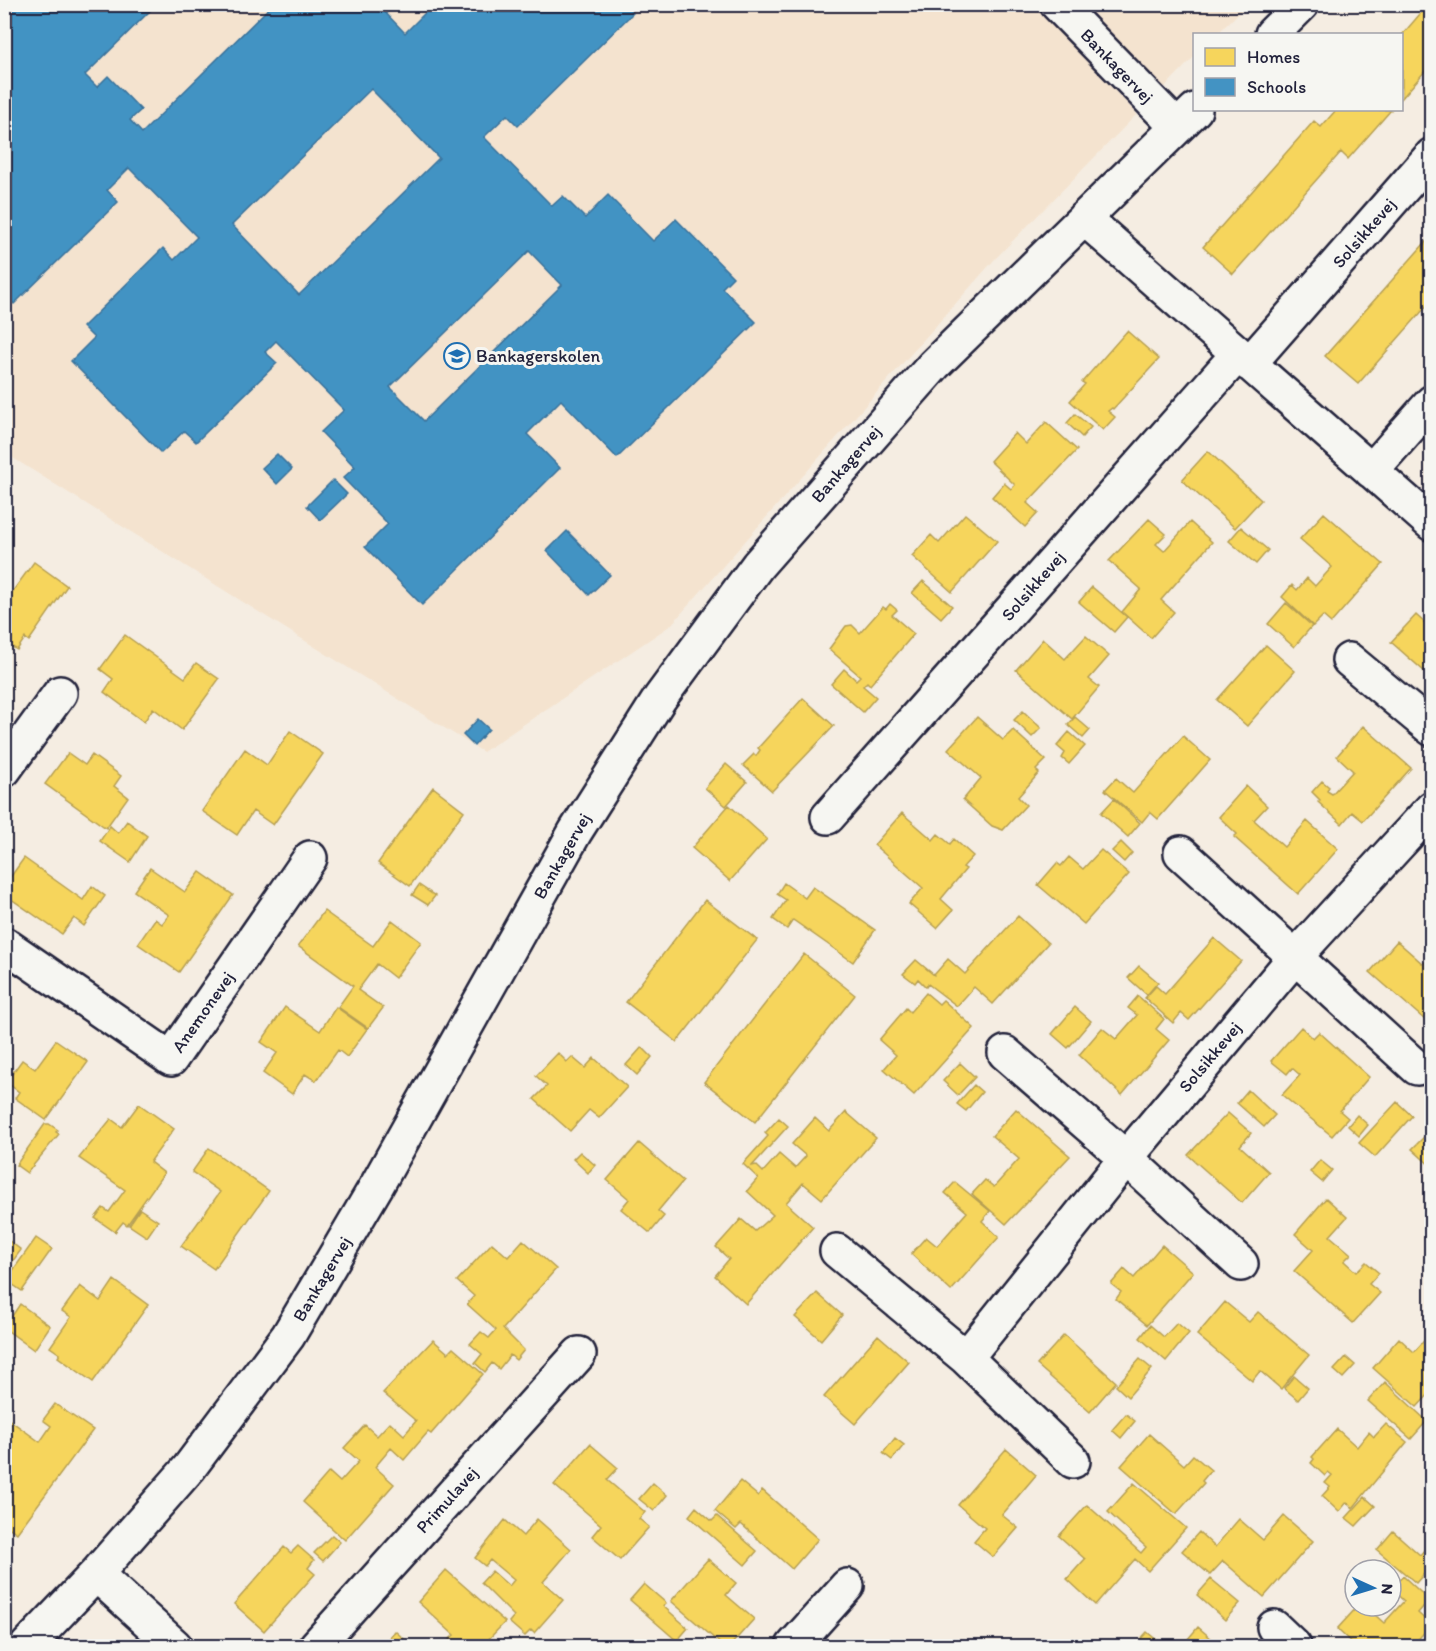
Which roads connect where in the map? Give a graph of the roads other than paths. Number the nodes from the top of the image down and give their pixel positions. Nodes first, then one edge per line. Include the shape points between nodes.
1 (1057, 4) edge
2 (1302, 4) edge
3 (1273, 33) edge
4 (1186, 118) edge
5 (1431, 155) edge
6 (1084, 218) junction
7 (1244, 359) junction
8 (1431, 402) edge
9 (1371, 471) junction
10 (1431, 524) edge
11 (1348, 660) dead end
12 (60, 693) dead end
13 (1431, 729) edge
14 (4, 770) edge
15 (1431, 808) edge
16 (828, 818) dead end
17 (1181, 853) dead end
18 (310, 858) dead end
19 (4, 944) edge
20 (1295, 957) junction
21 (1005, 1053) dead end
22 (1417, 1068) dead end
23 (1126, 1158) junction
24 (837, 1251) dead end
25 (1241, 1264) dead end
26 (579, 1354) dead end
27 (966, 1358) junction
28 (1073, 1461) dead end
29 (96, 1574) junction
30 (847, 1586) dead end
31 (27, 1647) edge
32 (175, 1647) edge
33 (316, 1647) edge
34 (793, 1647) edge

1 - 4 street, Bankagervej
2 - 3 street
4 - 6 street, Bankagervej
5 - 7 street, Solsikkevej
6 - 7 street
6 - 29 street, Bankagervej via 934,365 841,469 758,565 660,698 574,832 288,1336 189,1468
7 - 9 street
7 - 16 street, Solsikkevej
8 - 9 street
9 - 10 street
11 - 13 street
12 - 14 street
15 - 20 street, Solsikkevej
17 - 20 street
18 - 19 street, Anemonevej via 171,1059
20 - 22 street
20 - 23 street, Solsikkevej
21 - 23 street
23 - 25 street
23 - 27 street, Solsikkevej
24 - 27 street
26 - 33 street, Primulavej
27 - 28 street
29 - 31 street, Bankagervej
29 - 32 street
30 - 34 street

